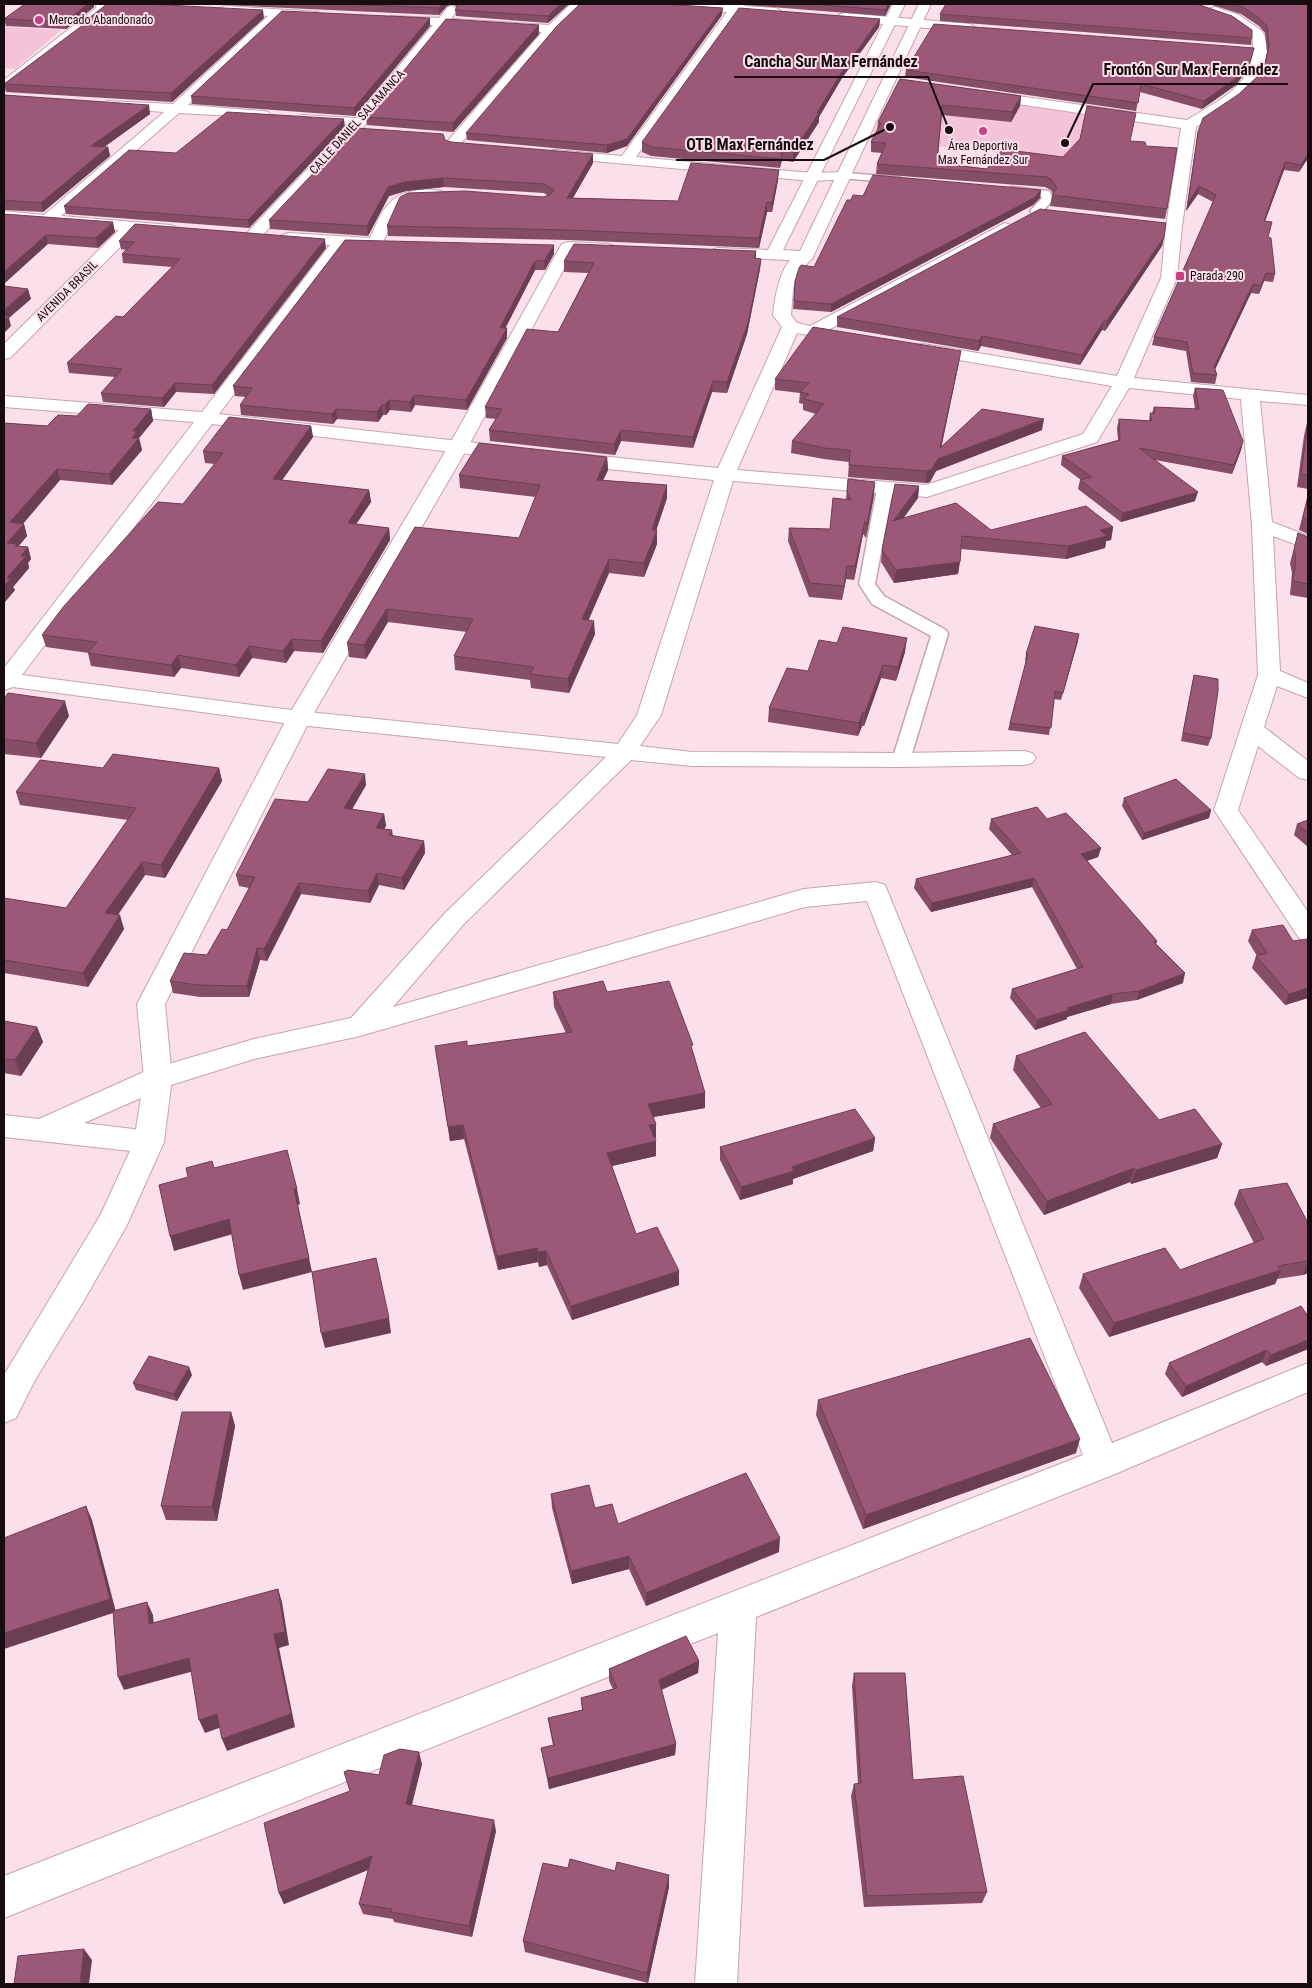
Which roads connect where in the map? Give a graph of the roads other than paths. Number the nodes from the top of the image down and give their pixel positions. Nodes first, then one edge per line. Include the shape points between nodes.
1 (100, 4) edge
2 (108, 4) edge
3 (457, 4) edge
4 (578, 4) edge
5 (655, 4) edge
6 (899, 4) edge
7 (925, 4) edge
8 (155, 6) edge
9 (738, 6) edge
10 (1204, 7) edge
11 (212, 9) edge
12 (331, 10) dead end
13 (278, 13) junction
14 (784, 13) edge
15 (832, 16) edge
16 (385, 19) edge
17 (444, 21) junction
18 (890, 21) junction
19 (915, 23) junction
20 (552, 29) junction
21 (984, 29) edge
22 (4, 86) edge
23 (967, 93) edge
24 (101, 104) edge
25 (177, 108) junction
26 (273, 116) edge
27 (292, 117) edge
28 (1189, 125) junction
29 (356, 126) junction
30 (372, 131) edge
31 (439, 137) edge
32 (458, 139) junction
33 (472, 147) edge
34 (539, 153) edge
35 (626, 161) junction
36 (845, 176) junction
37 (812, 177) junction
38 (912, 181) edge
39 (998, 189) edge
40 (447, 195) edge
41 (1036, 211) junction
42 (1056, 213) edge
43 (4, 216) edge
44 (47, 220) junction
45 (1155, 224) edge
46 (1174, 226) junction
47 (130, 228) junction
48 (187, 231) edge
49 (234, 234) edge
50 (253, 236) junction
51 (341, 242) junction
52 (375, 243) junction
53 (394, 243) edge
54 (627, 250) edge
55 (705, 252) edge
56 (774, 255) junction
57 (806, 256) junction
58 (791, 327) junction
59 (813, 331) junction
60 (842, 336) edge
61 (910, 347) edge
62 (4, 354) edge
63 (1123, 382) junction
64 (1250, 394) junction
65 (1308, 400) edge
66 (4, 401) edge
67 (208, 418) junction
68 (458, 447) junction
69 (527, 454) edge
70 (557, 457) edge
71 (725, 475) junction
72 (886, 489) junction
73 (1262, 525) junction
74 (1308, 543) edge
75 (1270, 675) junction
76 (5, 680) edge
77 (1308, 691) edge
78 (299, 718) junction
79 (1253, 730) junction
80 (624, 753) junction
81 (1024, 758) dead end
82 (901, 760) junction
83 (1308, 773) edge
84 (1308, 932) edge
85 (360, 1026) junction
86 (158, 1078) junction
87 (4, 1126) edge
88 (39, 1131) junction
89 (149, 1142) junction
90 (1308, 1377) edge
91 (4, 1408) edge
92 (1103, 1463) junction
93 (738, 1607) junction
94 (4, 1897) edge
95 (716, 1984) edge

1 - 2 street
2 - 8 street
2 - 22 street
3 - 17 street, CALLE DANIEL SALAMANCA
4 - 20 street
5 - 9 street
6 - 18 street
7 - 19 street
9 - 14 street
9 - 35 street
10 - 28 street via 1235,18 1258,34 1257,68 1248,83
11 - 13 street
12 - 13 street via 326,16
13 - 25 street
15 - 18 street
16 - 17 street
17 - 20 street
17 - 29 street, CALLE DANIEL SALAMANCA
18 - 19 street
18 - 37 street
19 - 21 street
19 - 36 street via 895,82
20 - 32 street
23 - 28 street
24 - 25 street
25 - 26 street
25 - 44 street
27 - 29 street
28 - 46 street
29 - 30 street
29 - 50 street, CALLE DANIEL SALAMANCA
31 - 32 street
32 - 33 street via 452,145
34 - 35 street
35 - 37 street
36 - 37 street
36 - 38 lane
36 - 57 street
37 - 56 street
39 - 41 lane via 1044,193 1048,198
40 - 52 street via 406,196 395,201
41 - 42 street
41 - 59 street
43 - 44 street
44 - 47 street
45 - 46 street
46 - 63 street via 1169,278
47 - 48 street
47 - 62 street, AVENIDA BRASIL
49 - 50 street
50 - 51 street
51 - 52 street
51 - 67 street
52 - 53 street
54 - 68 street via 559,247
55 - 56 street
56 - 57 street
57 - 58 street via 793,265 787,280 782,315
58 - 59 street
58 - 71 street
59 - 60 street
61 - 63 street
63 - 64 street
63 - 72 street via 1090,438 927,492
64 - 65 street
64 - 73 street
66 - 67 street
67 - 68 street
67 - 76 street
68 - 69 street
68 - 78 street
70 - 71 street
71 - 72 street
71 - 80 street via 649,715
72 - 82 lane via 867,584 878,600 940,634
73 - 74 street
73 - 75 street
75 - 77 street
75 - 79 street
76 - 78 street
78 - 80 street
78 - 86 street via 151,1004
79 - 83 street
79 - 84 street via 1226,810
80 - 82 street via 692,759
80 - 85 street via 454,919
81 - 82 street
85 - 86 street via 254,1049
85 - 92 street via 804,898 876,891
86 - 88 street
86 - 89 street
87 - 88 street
88 - 89 street
89 - 91 street via 115,1218 23,1370
90 - 92 street
92 - 93 street
93 - 94 street
93 - 95 street

